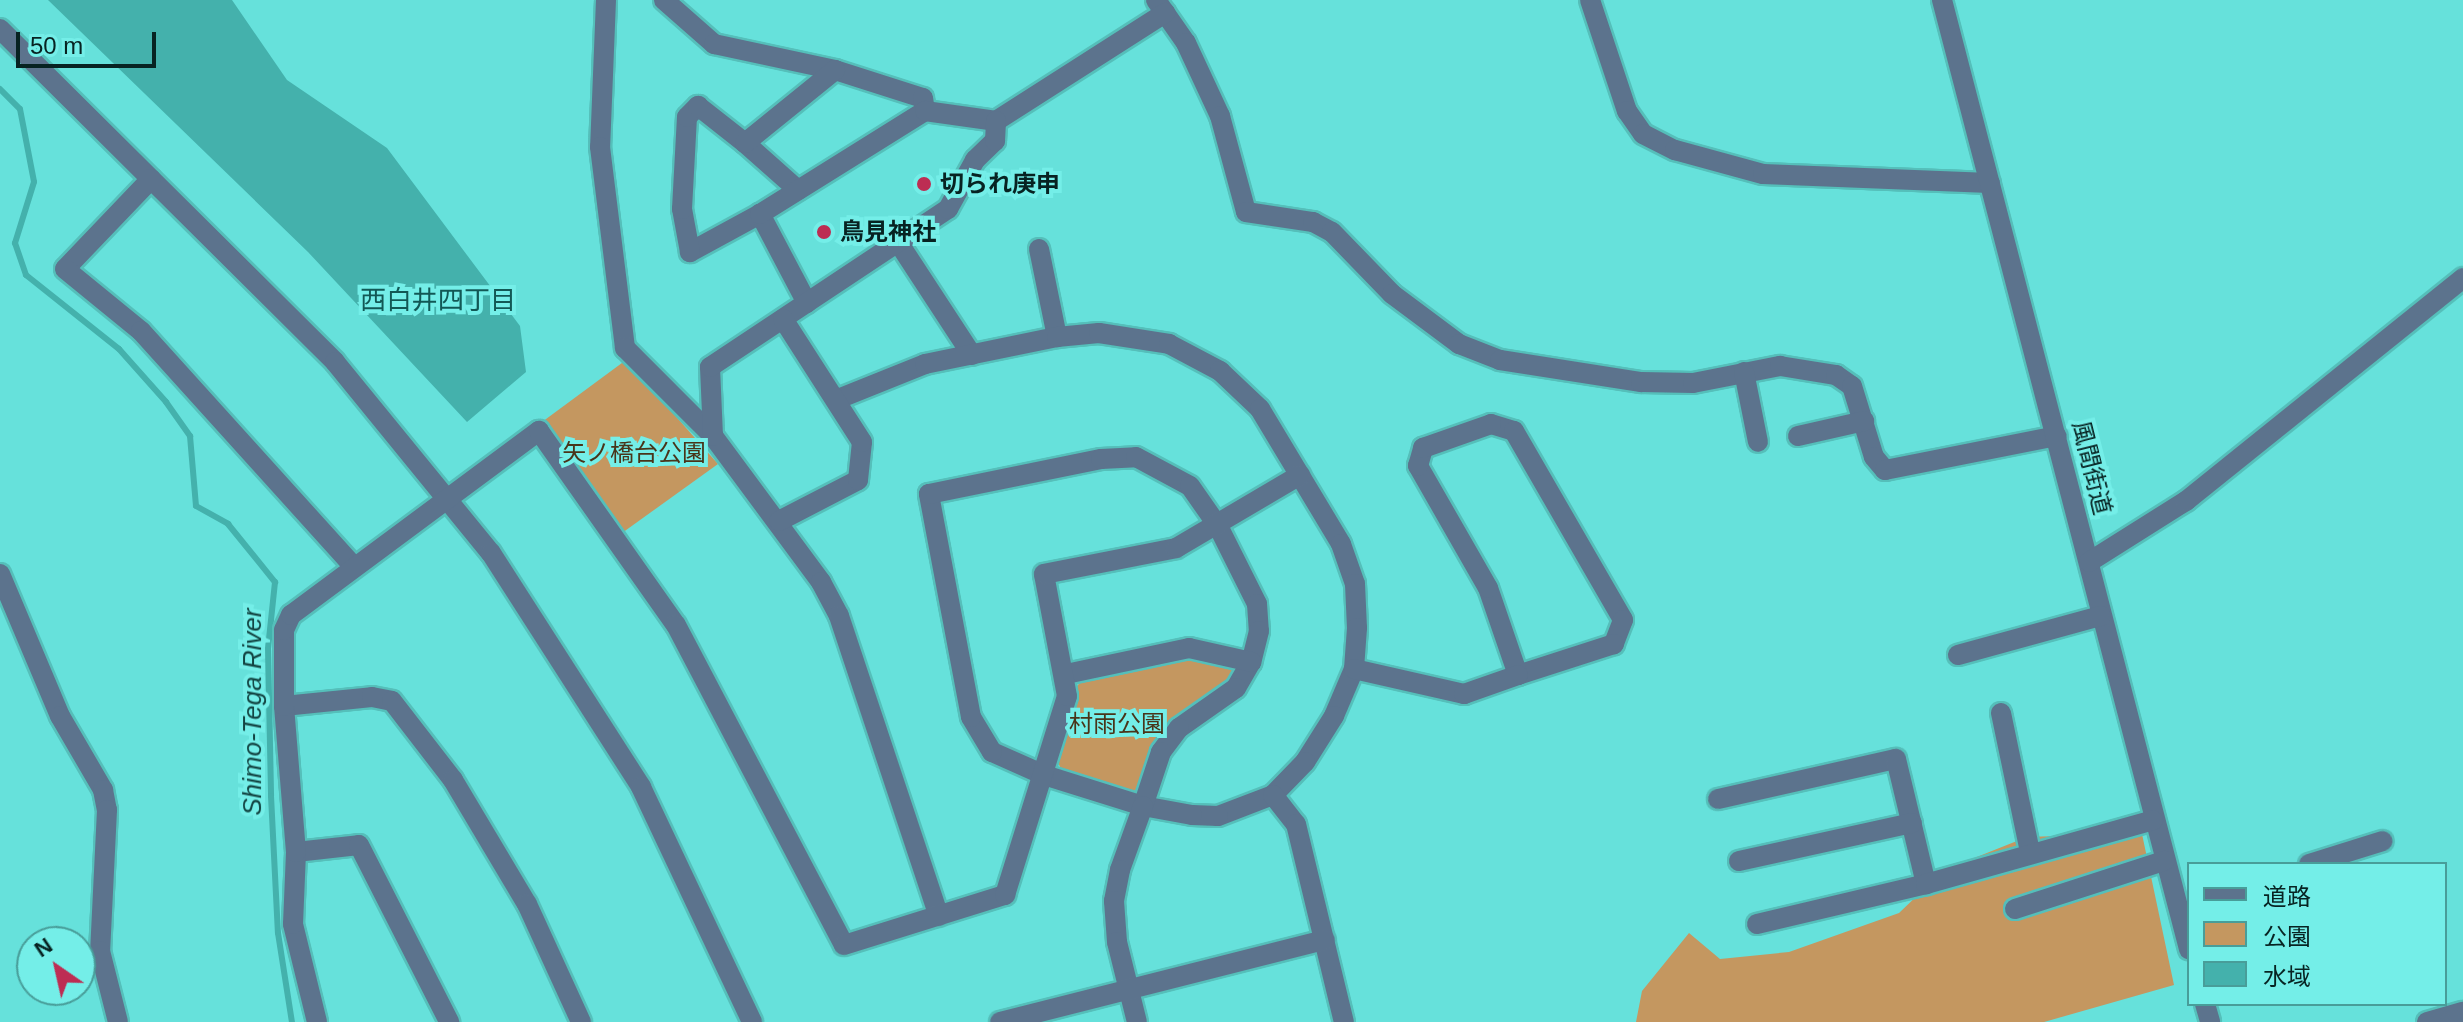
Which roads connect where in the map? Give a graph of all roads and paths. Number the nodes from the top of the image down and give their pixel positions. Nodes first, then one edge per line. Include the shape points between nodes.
1 (606, 0) edge
2 (664, 0) edge
3 (1590, 0) edge
4 (1942, 0) edge
5 (1160, 6) edge
6 (0, 29) edge
7 (835, 70) junction
8 (925, 111) junction
9 (996, 121) junction
10 (745, 143) junction
11 (151, 179) junction
12 (1990, 183) junction
13 (798, 190) junction
14 (760, 214) junction
15 (898, 242) junction
16 (1039, 249) dead end
17 (2463, 278) edge
18 (807, 303) junction
19 (783, 319) junction
20 (1057, 337) junction
21 (972, 355) junction
22 (1744, 372) junction
23 (838, 399) junction
24 (1864, 421) junction
25 (713, 436) junction
26 (1798, 436) dead end
27 (2057, 436) junction
28 (1758, 442) dead end
29 (1300, 475) junction
30 (448, 497) junction
31 (779, 521) junction
32 (1218, 526) junction
33 (2089, 562) junction
34 (353, 566) junction
35 (0, 574) edge
36 (2101, 616) junction
37 (1958, 655) dead end
38 (1251, 662) junction
39 (1354, 669) junction
40 (1066, 674) junction
41 (1518, 675) junction
42 (284, 706) junction
43 (2001, 713) dead end
44 (1044, 775) junction
45 (1273, 795) junction
46 (1718, 799) dead end
47 (1143, 806) junction
48 (2153, 820) junction
49 (1912, 823) junction
50 (2383, 841) dead end
51 (296, 852) junction
52 (2030, 852) junction
53 (1739, 861) dead end
54 (2164, 861) junction
55 (2315, 862) edge
56 (1926, 884) junction
57 (2183, 904) edge
58 (2015, 909) dead end
59 (939, 916) junction
60 (1757, 924) dead end
61 (2187, 934) edge
62 (1325, 940) junction
63 (1128, 987) junction
64 (2463, 1012) edge
65 (118, 1022) edge
66 (317, 1022) edge
67 (449, 1022) edge
68 (581, 1022) edge
69 (752, 1022) edge
70 (1000, 1022) edge
71 (1137, 1022) edge
72 (1344, 1022) edge
73 (2427, 1022) edge

1 - 25 street via 600,147 625,348
2 - 7 street via 714,44
3 - 12 street via 1627,111 1643,134 1675,150 1763,174
4 - 12 street, 風間街道
5 - 9 street
5 - 22 street via 1202,76 1229,145 1246,212 1313,222 1332,232 1392,294 1459,344 1492,358 1641,382 1693,383
6 - 11 street
7 - 8 street via 923,98
7 - 10 street
8 - 9 street
8 - 13 street
9 - 15 street via 995,141 975,160 948,209
10 - 13 street
10 - 14 street via 698,106 687,117 682,209 690,252
11 - 30 street via 335,362
11 - 34 street via 65,269 141,331
12 - 27 street, 風間街道
13 - 14 street
14 - 18 street
15 - 18 street
15 - 21 street
16 - 20 street
17 - 33 street via 2186,501
18 - 19 street
19 - 23 street
19 - 25 street via 710,367
20 - 21 street
20 - 29 street via 1137,337 1193,355 1241,388 1260,409
21 - 23 street via 925,364
22 - 24 street via 1780,366 1836,375 1852,386
22 - 28 street
23 - 31 street via 862,442 858,480
24 - 26 street
24 - 27 street via 1874,457 1885,470
25 - 31 street
27 - 33 street, 風間街道
29 - 32 street
29 - 39 street via 1341,544 1355,584
30 - 34 street
30 - 59 street via 539,431 676,625 844,945
30 - 69 street via 552,641 641,787
31 - 59 street via 839,616
32 - 38 street via 1257,604 1259,631
32 - 40 street via 1176,548 1044,574
32 - 44 street via 1190,486 1136,457 1101,459 929,494 974,725 992,752
33 - 36 street, 風間街道
34 - 42 street via 291,615 284,630
35 - 65 street via 60,716 103,790 107,810 100,951
36 - 37 street
36 - 48 street, 風間街道
38 - 40 street via 1189,648
38 - 47 street via 1236,688 1179,728 1161,752
39 - 41 street via 1464,694
39 - 45 street via 1334,716 1305,762
40 - 44 street via 1064,715
41 - 41 street via 1488,588 1418,466 1423,448 1491,424 1514,431 1623,620 1614,644
42 - 51 street
42 - 68 street via 372,697 392,701 453,780 527,904
43 - 52 street
44 - 47 street
44 - 59 street via 1005,895
45 - 47 street via 1218,816
45 - 62 street via 1296,824
46 - 49 street via 1896,759
47 - 63 street via 1114,901
48 - 52 street
48 - 54 street, 風間街道
49 - 53 street
49 - 56 street
50 - 55 street
51 - 66 street via 293,924
51 - 67 street via 359,845
52 - 56 street
54 - 57 street, 風間街道
54 - 58 street
56 - 60 street
57 - 61 street, 風間街道
62 - 63 street
62 - 72 street
63 - 70 street
63 - 71 street
64 - 73 street

